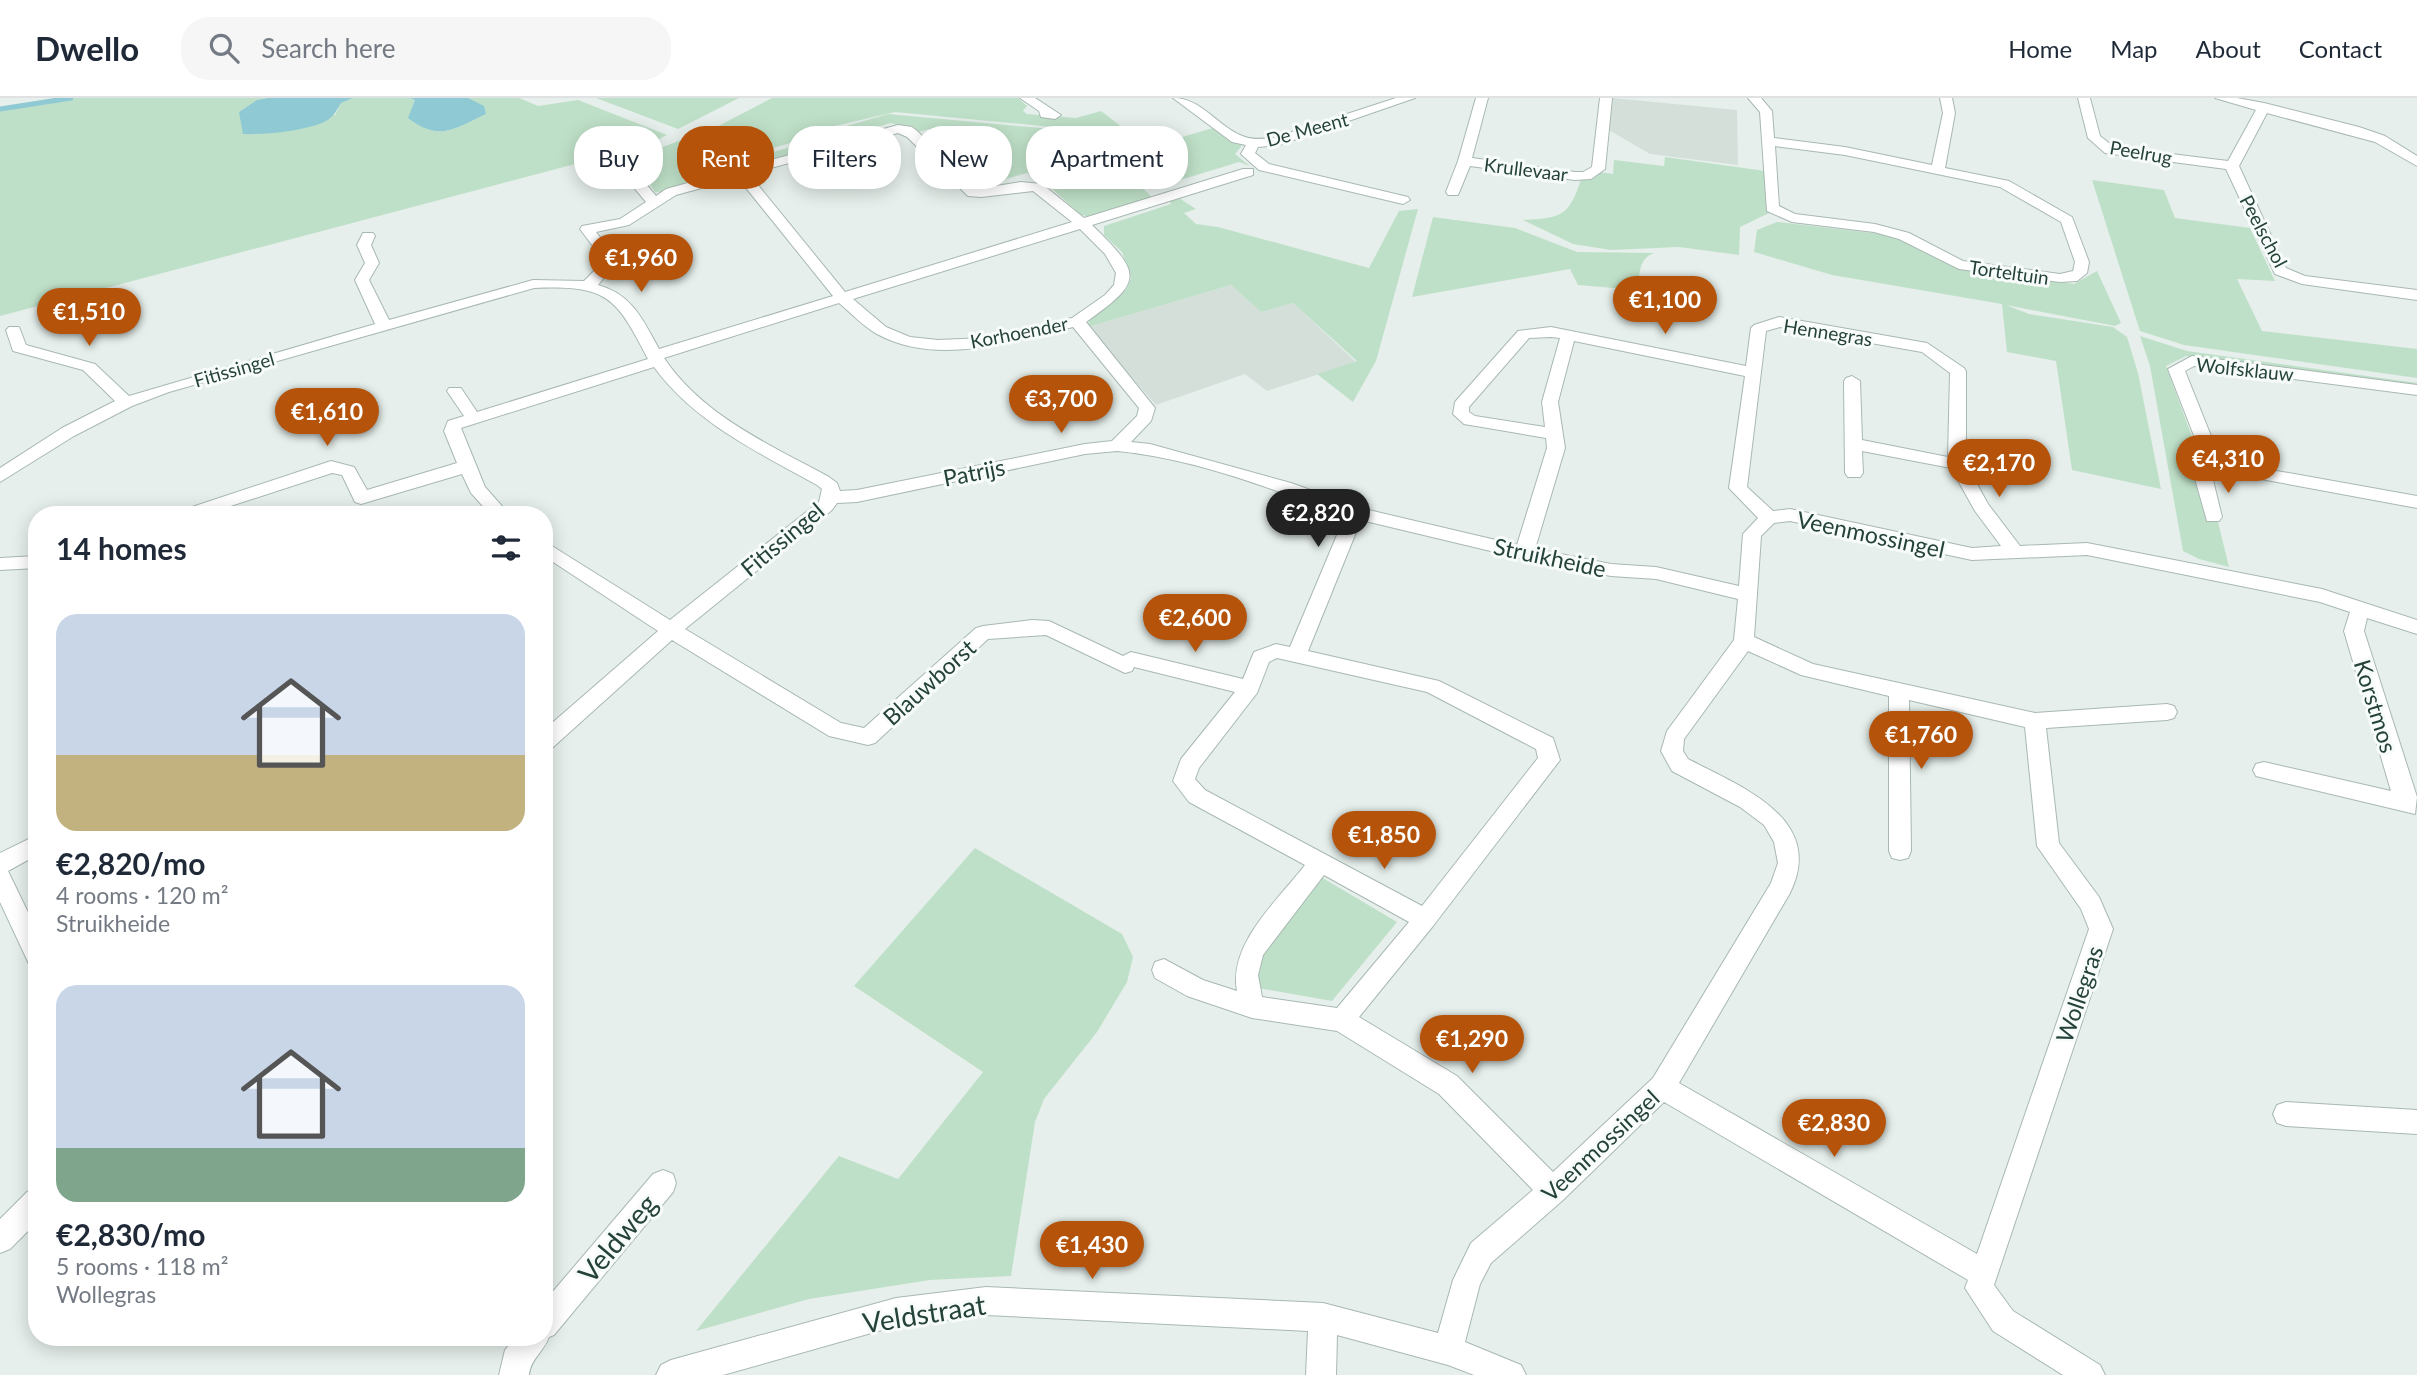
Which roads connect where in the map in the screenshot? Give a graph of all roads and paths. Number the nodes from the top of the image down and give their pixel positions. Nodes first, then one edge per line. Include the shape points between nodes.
1 (1026, 98) edge
2 (1179, 98) edge
3 (1409, 98) edge
4 (1482, 98) edge
5 (1606, 98) edge
6 (1754, 98) edge
7 (1946, 98) edge
8 (2084, 98) edge
9 (2221, 98) edge
10 (2264, 107) junction
11 (1055, 115) dead end
12 (1768, 141) junction
13 (1253, 143) junction
14 (1465, 161) junction
15 (2417, 162) edge
16 (774, 164) edge
17 (2232, 166) junction
18 (1938, 168) junction
19 (1248, 172) dead end
20 (642, 189) edge
21 (682, 189) edge
22 (754, 189) edge
23 (1453, 192) dead end
24 (1403, 200) dead end
25 (653, 202) junction
26 (1084, 225) junction
27 (368, 236) dead end
28 (587, 287) junction
29 (2417, 295) edge
30 (843, 299) junction
31 (1077, 321) junction
32 (384, 326) junction
33 (14, 330) dead end
34 (1568, 336) junction
35 (656, 359) junction
36 (1755, 373) junction
37 (1852, 381) dead end
38 (2417, 390) edge
39 (455, 391) dead end
40 (126, 402) junction
41 (473, 418) junction
42 (1554, 434) junction
43 (1853, 444) junction
44 (1117, 446) junction
45 (1956, 464) junction
46 (2214, 465) junction
47 (468, 466) junction
48 (1854, 473) dead end
49 (0, 477) edge
50 (1285, 486) joint
51 (831, 497) junction
52 (2417, 502) edge
53 (213, 506) edge
54 (493, 506) edge
55 (1355, 513) junction
56 (2213, 517) dead end
57 (1769, 518) junction
58 (2015, 552) junction
59 (553, 553) edge
60 (1524, 553) junction
61 (28, 562) edge
62 (0, 564) edge
63 (1746, 594) junction
64 (2360, 609) junction
65 (2417, 628) edge
66 (671, 629) junction
67 (1744, 641) junction
68 (1296, 656) junction
69 (1250, 688) junction
70 (1899, 691) junction
71 (2167, 712) dead end
72 (2035, 721) junction
73 (553, 735) edge
74 (2264, 770) dead end
75 (2411, 804) edge
76 (28, 849) edge
77 (1900, 851) dead end
78 (1321, 862) junction
79 (0, 864) edge
80 (0, 877) edge
81 (1425, 919) junction
82 (28, 938) edge
83 (1164, 970) dead end
84 (1252, 1007) junction
85 (1342, 1020) junction
86 (1662, 1087) junction
87 (2286, 1114) dead end
88 (2417, 1122) edge
89 (663, 1183) dead end
90 (1553, 1191) junction
91 (28, 1211) edge
92 (0, 1239) edge
93 (1983, 1273) junction
94 (553, 1314) edge
95 (1323, 1317) junction
96 (527, 1346) edge
97 (1448, 1350) junction
98 (514, 1375) edge
99 (671, 1375) edge
100 (1321, 1375) edge
101 (1511, 1375) edge
102 (2090, 1375) edge

1 - 11 street via 1045,114
2 - 13 street via 1237,139
3 - 13 street, De Meent via 1274,142
4 - 14 street, Krullevaar
5 - 14 street, Krullevaar via 1594,173 1575,176
6 - 12 street, Torteltuin via 1766,111
7 - 18 street via 1949,113
8 - 17 street, Peelrug via 2094,138 2110,150
9 - 10 street
10 - 15 street via 2380,139
10 - 17 street, Peelschol
12 - 18 street, Torteltuin
12 - 18 street, Torteltuin via 1772,208 1779,214 1904,236 1959,265 2060,278 2080,273 2082,262 2063,216 2004,184
13 - 24 street, De Meent via 1248,154 1264,167
14 - 23 street, Krullevaar
16 - 26 street, Korhoender via 907,130 973,193 1037,187
17 - 29 street, Peelschol via 2280,271 2302,280
19 - 26 street, De Meent
20 - 25 street
21 - 25 street, Korhoender
22 - 30 street, Korhoender
25 - 28 street, Korhoender via 624,222 587,229 605,253 604,269
26 - 30 street
26 - 31 street, Korhoender via 1124,273 1121,286 1110,298
27 - 32 street via 364,245 372,263 362,280
28 - 32 street, Fitissingel via 533,284
28 - 35 street, Fitissingel via 617,298 627,307
30 - 31 street, Korhoender via 881,330 906,341 938,345 985,343
30 - 35 street
31 - 44 street via 1147,408 1145,417
32 - 40 street, Fitissingel
33 - 40 street via 19,348 89,367
34 - 36 street
34 - 42 street via 1550,402
34 - 42 street via 1524,334 1461,406 1461,414 1470,420
35 - 41 street via 547,398
35 - 51 street, Fitissingel via 695,402 727,426 823,481 831,488
36 - 45 street, Hennegras via 1759,328 1779,322 1927,348 1958,371
36 - 57 street, Hennegras via 1738,488
37 - 43 street, Hennegras
38 - 46 street, Wolfsklauw via 2192,361 2176,369
39 - 41 street
40 - 49 street, Fitissingel via 68,432
41 - 47 street via 454,425 452,431
42 - 60 street via 1556,448
43 - 45 street
43 - 48 street, Hennegras
44 - 50 street, Patrijs via 1150,449
44 - 51 street, Patrijs via 857,496
45 - 58 street
46 - 52 street
46 - 56 street via 2203,475
47 - 53 street via 361,498 349,470 331,467
47 - 54 street via 477,489
50 - 55 street, Struikheide
51 - 66 street, Fitissingel
55 - 60 street, Struikheide
55 - 68 street
57 - 58 street, Veenmossingel via 1790,515 1972,554
57 - 63 street, Veenmossingel via 1752,534
58 - 64 street, Veenmossingel via 2087,549 2286,588
59 - 66 street
60 - 63 street, Struikheide via 1611,570 1656,573
61 - 62 street
63 - 67 street, Veenmossingel
64 - 65 street, Veenmossingel
64 - 75 street, Korstmos via 2354,631
66 - 69 street, Blauwborst via 836,730 868,737 983,634 1032,627 1049,628 1128,662
66 - 73 street, Fitissingel
67 - 70 street via 1808,670
67 - 86 street, Veenmossingel via 1674,737 1672,751 1680,765 1772,819 1785,841 1789,863 1782,886
68 - 69 street via 1276,651 1261,657
68 - 81 street via 1432,686 1546,744 1549,760
69 - 78 street via 1189,765 1184,781 1197,796
70 - 72 street
70 - 77 street
71 - 72 street
72 - 93 street, Wollegras via 2048,846 2091,904 2101,929
74 - 75 street, Korstmos
76 - 79 street
78 - 81 street
78 - 84 street via 1252,951 1246,975
80 - 82 street
81 - 85 street
83 - 84 street via 1196,988
84 - 85 street
85 - 90 street via 1448,1085
86 - 90 street, Veenmossingel
86 - 93 street
87 - 88 street
89 - 94 street, Veldweg
90 - 97 street, Veenmossingel via 1481,1252 1467,1280
91 - 92 street
93 - 102 street via 1979,1288 2003,1321
95 - 97 street, Veldstraat
95 - 99 street, Veldstraat via 986,1301 896,1312
95 - 100 street
96 - 98 street via 515,1360
97 - 101 street, Veldstraat

